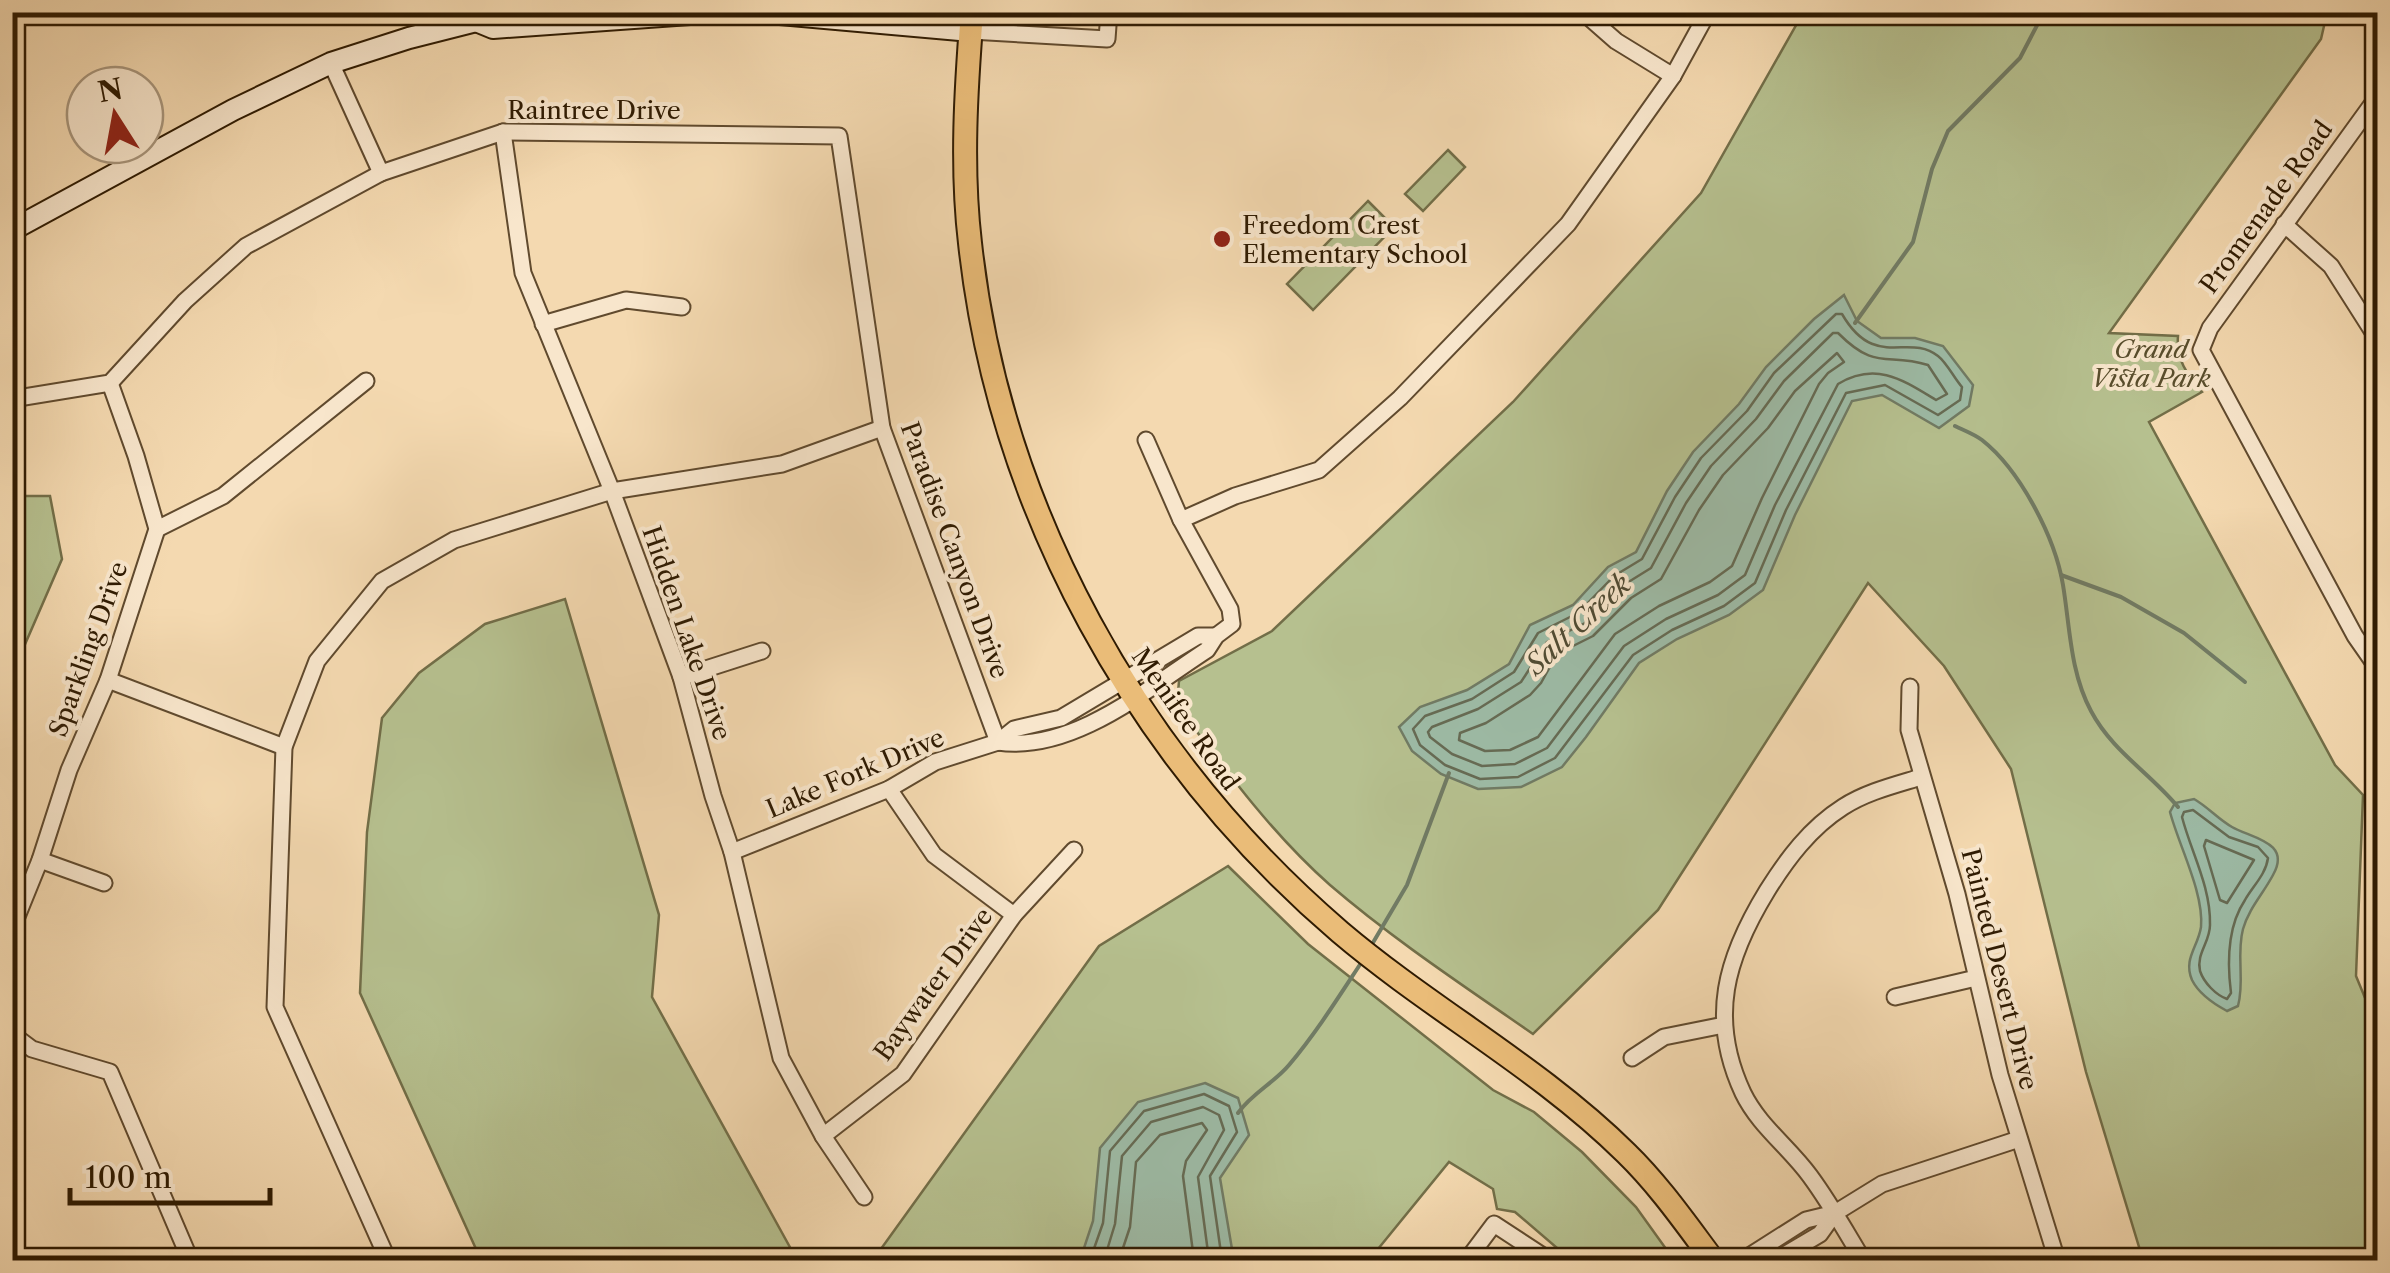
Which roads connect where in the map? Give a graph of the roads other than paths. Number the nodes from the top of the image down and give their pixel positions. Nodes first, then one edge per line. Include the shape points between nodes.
1 (718, 12) edge
2 (756, 12) edge
3 (1109, 12) edge
4 (1583, 12) edge
5 (1708, 12) edge
6 (480, 17) edge
7 (971, 22) edge
8 (331, 63) junction
9 (1673, 76) junction
10 (2378, 96) edge
11 (503, 132) junction
12 (839, 136) joint
13 (381, 173) junction
14 (2284, 224) junction
15 (12, 230) edge
16 (682, 308) dead end
17 (543, 324) junction
18 (2378, 340) edge
19 (366, 381) dead end
20 (110, 384) junction
21 (12, 399) edge
22 (882, 428) junction
23 (1146, 440) dead end
24 (612, 491) junction
25 (1181, 520) junction
26 (157, 529) junction
27 (762, 651) dead end
28 (2378, 669) edge
29 (681, 677) junction
30 (108, 680) junction
31 (1910, 687) dead end
32 (1128, 690) junction
33 (998, 742) junction
34 (284, 747) junction
35 (1921, 777) junction
36 (890, 788) junction
37 (1074, 850) dead end
38 (732, 852) junction
39 (40, 860) junction
40 (104, 883) dead end
41 (1014, 914) junction
42 (12, 928) edge
43 (1976, 978) junction
44 (1895, 997) dead end
45 (1724, 1025) junction
46 (12, 1034) edge
47 (1632, 1058) dead end
48 (823, 1136) junction
49 (2019, 1138) junction
50 (864, 1197) dead end
51 (1834, 1213) junction
52 (183, 1259) edge
53 (388, 1260) edge
54 (1467, 1260) edge
55 (1549, 1260) edge
56 (1713, 1260) edge
57 (1743, 1260) edge
58 (1776, 1260) edge
59 (1863, 1260) edge
60 (2057, 1260) edge

1 - 6 street via 492,28
2 - 7 street
3 - 7 street via 1107,39
4 - 9 street
5 - 9 street
6 - 8 street
7 - 32 main road, Menifee Road via 969,238 994,374 1051,542
8 - 13 street
8 - 15 street
9 - 25 street via 1568,224 1400,398 1319,470
10 - 14 street, Promenade Road
11 - 12 street, Raintree Drive
11 - 13 street, Raintree Drive
11 - 17 street, Hidden Lake Drive via 522,273
12 - 22 street, Paradise Canyon Drive
13 - 20 street, Raintree Drive via 246,246 185,300
14 - 18 street via 2331,266
14 - 28 street, Promenade Road via 2200,350
16 - 17 street via 626,300
17 - 24 street, Hidden Lake Drive
19 - 26 street via 223,496
20 - 21 street
20 - 26 street
22 - 24 street via 782,464
22 - 33 street, Paradise Canyon Drive
23 - 25 street
24 - 29 street, Hidden Lake Drive
24 - 34 street via 454,540 382,581 317,661
25 - 32 street, Lake Fork Drive via 1232,624 1208,650
26 - 30 street, Sparkling Drive
27 - 29 street
29 - 38 street, Hidden Lake Drive
30 - 34 street
30 - 39 street, Sparkling Drive
31 - 35 street, Painted Desert Drive via 1908,730
32 - 33 street, Lake Fork Drive via 1063,726 1014,730
32 - 56 main road, Menifee Road via 1217,811 1301,897 1626,1153
33 - 36 street, Lake Fork Drive via 935,762
34 - 53 street via 275,1007
35 - 43 street, Painted Desert Drive
35 - 45 street via 1844,806 1796,848 1738,942
36 - 38 street, Lake Fork Drive
36 - 41 street via 934,855
37 - 41 street, Baywater Drive
38 - 48 street, Hidden Lake Drive via 782,1058
39 - 40 street
39 - 42 street, Sparkling Drive
41 - 48 street, Baywater Drive via 903,1074
43 - 44 street
43 - 49 street, Painted Desert Drive
45 - 47 street via 1664,1036
45 - 51 street via 1746,1098
46 - 52 street via 32,1049 110,1072
48 - 50 street, Hidden Lake Drive
49 - 51 street via 1914,1170
49 - 60 street, Painted Desert Drive
51 - 57 street via 1806,1220
51 - 58 street via 1820,1234
51 - 59 street
54 - 55 street via 1494,1224

